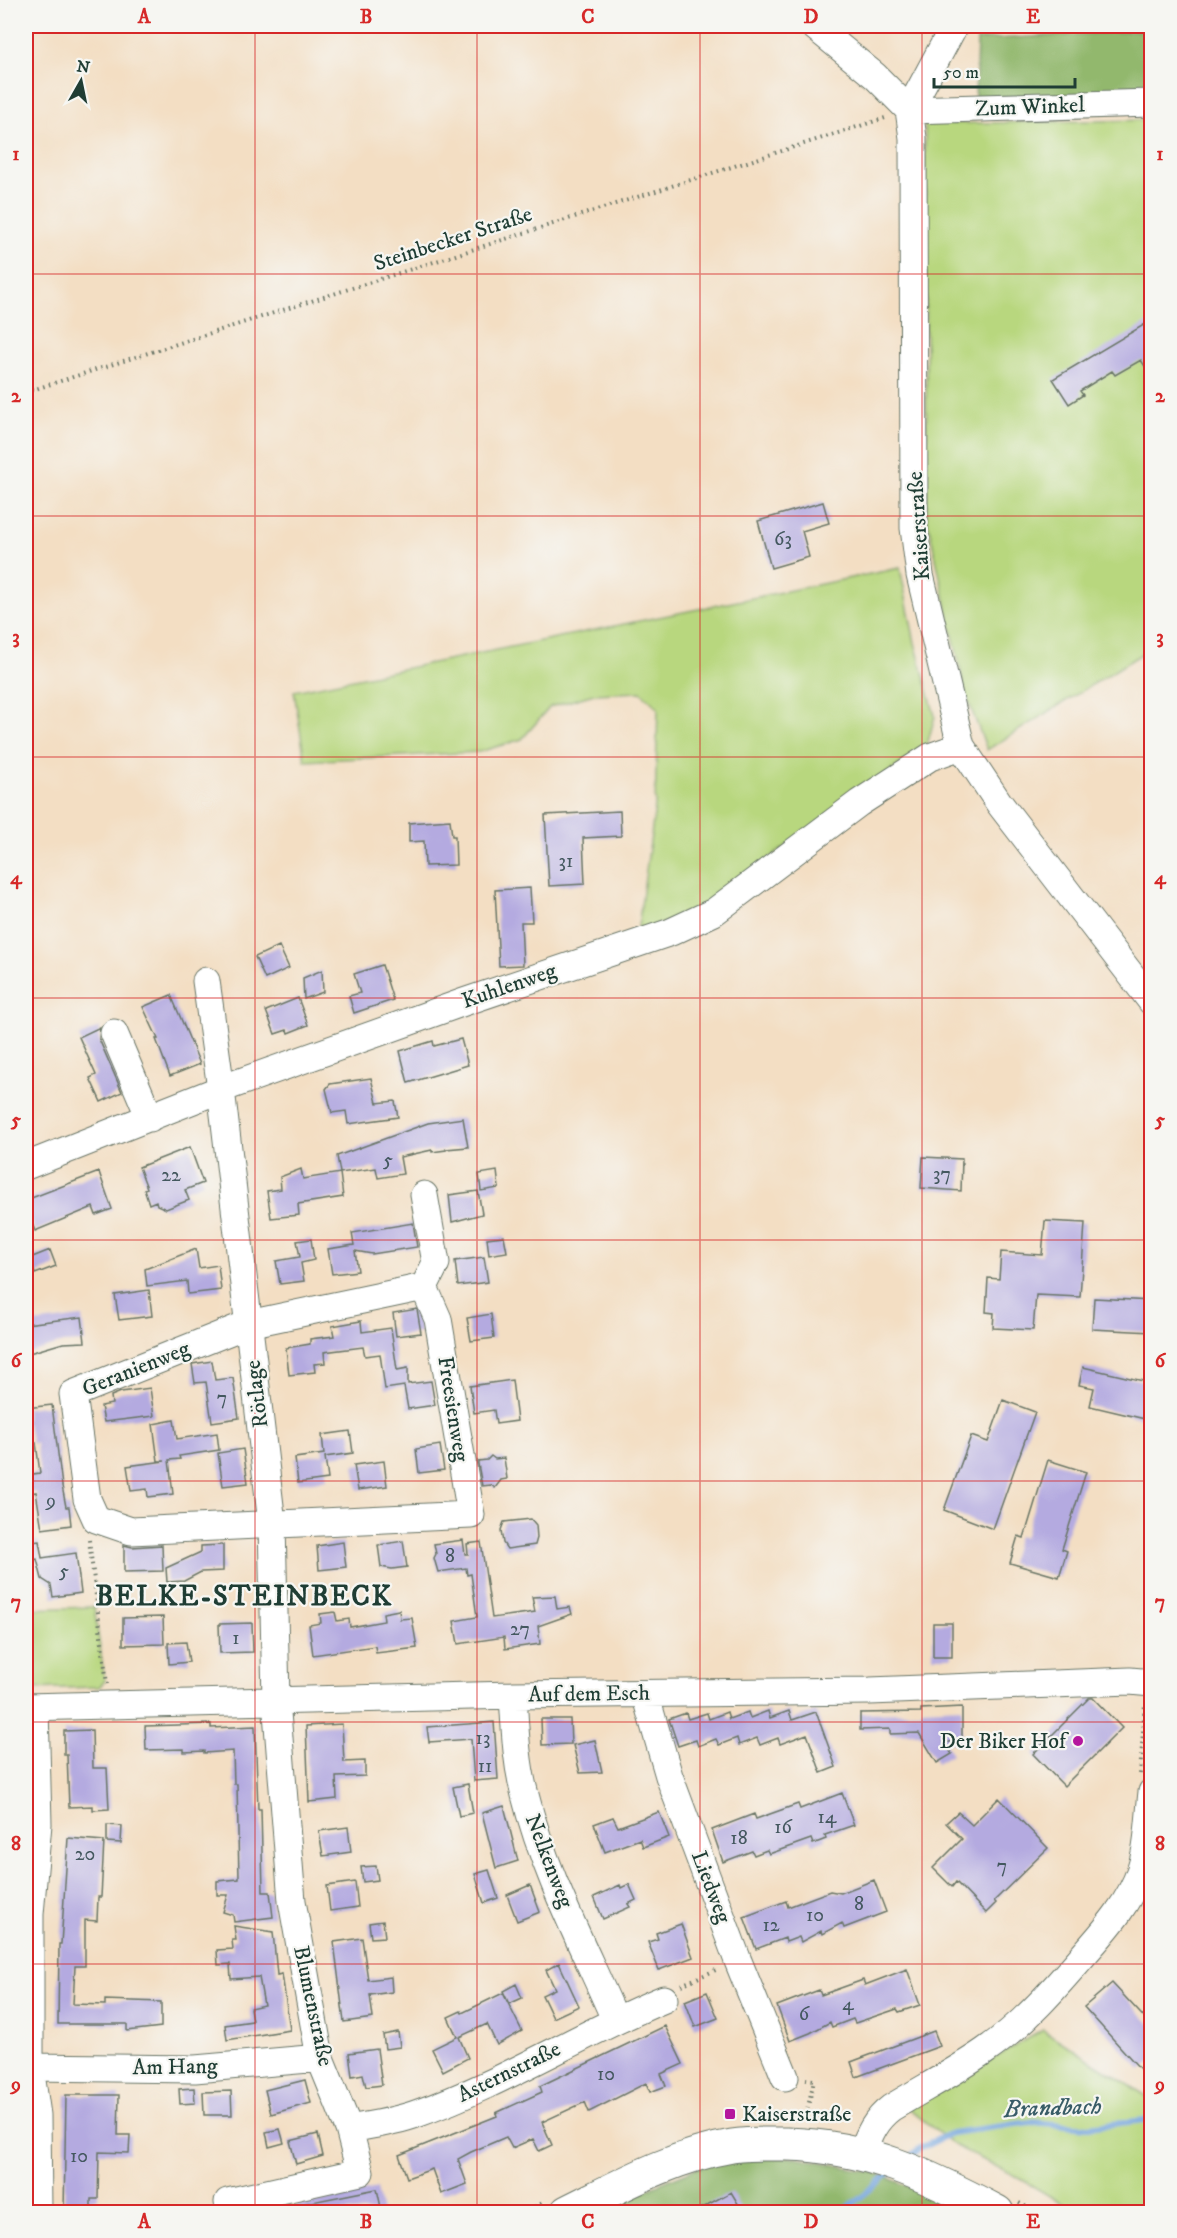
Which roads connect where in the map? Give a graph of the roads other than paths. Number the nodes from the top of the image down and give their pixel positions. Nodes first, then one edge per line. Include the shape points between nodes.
1 (814, 26) edge
2 (954, 26) edge
3 (1152, 103) edge
4 (900, 113) junction
5 (961, 746) junction
6 (206, 981) dead end
7 (1152, 1002) edge
8 (114, 1033) dead end
9 (221, 1089) junction
10 (150, 1118) junction
11 (26, 1166) edge
12 (424, 1195) dead end
13 (424, 1287) junction
14 (248, 1324) junction
15 (272, 1523) junction
16 (1148, 1683) edge
17 (645, 1694) junction
18 (513, 1695) junction
19 (276, 1700) junction
20 (30, 1707) edge
21 (1146, 1784) edge
22 (664, 1999) road end
23 (615, 2019) junction
24 (320, 2058) junction
25 (30, 2067) junction
26 (784, 2078) road end
27 (31, 2115) edge
28 (349, 2129) junction
29 (884, 2161) junction
30 (228, 2202) dead end
31 (38, 2212) edge
32 (567, 2212) edge
33 (997, 2212) edge

1 - 4 street via 875,76
2 - 4 street
3 - 4 street, Zum Winkel
4 - 5 street, Kaiserstraße via 913,138 914,528 920,575
5 - 7 street, Kaiserstraße via 999,803
5 - 9 street, Kuhlenweg via 930,757 859,803 714,912 670,932
6 - 9 street, Rötlage
8 - 10 street
9 - 10 street, Kuhlenweg
9 - 14 street, Rötlage
10 - 11 street, Kuhlenweg
12 - 13 street via 435,1263
13 - 14 street
13 - 15 street, Freesienweg via 438,1319 471,1515
14 - 15 street, Rötlage
14 - 15 street, Geranienweg via 73,1394 87,1499 96,1519 131,1531
15 - 19 street, Rötlage
16 - 17 street, Auf dem Esch
17 - 18 street, Auf dem Esch
17 - 26 street, Liedweg via 669,1776
18 - 19 street, Auf dem Esch
18 - 23 street, Nelkenweg via 524,1794 550,1871
19 - 20 street, Auf dem Esch
19 - 24 street, Blumenstraße via 291,1901
20 - 25 street via 38,1824 30,1914
21 - 29 street via 1147,1836 1141,1868 1128,1900 1049,1996 1017,2026 985,2051 878,2118 868,2136
22 - 23 street, Asternstraße
23 - 28 street, Asternstraße via 414,2115
24 - 25 street, Am Hang via 195,2069
24 - 28 street, Blumenstraße
25 - 27 street
27 - 31 street
28 - 30 street, Blumenstraße via 360,2172
29 - 32 main road via 830,2147 732,2146 639,2177
29 - 33 main road

